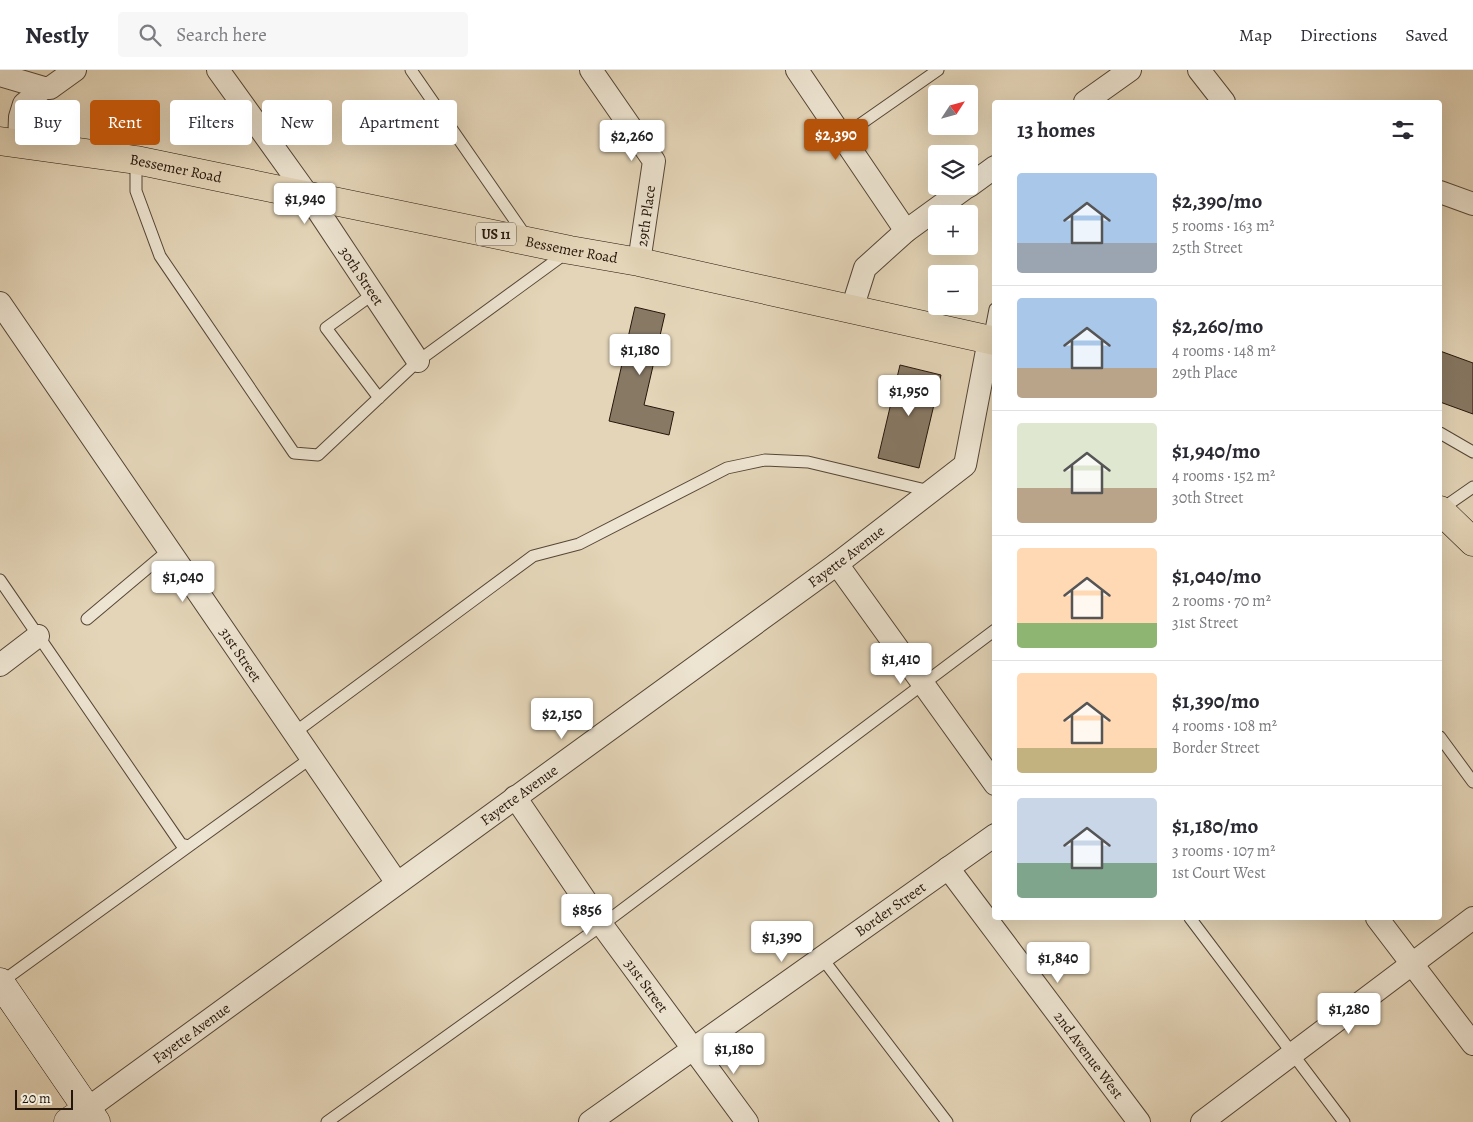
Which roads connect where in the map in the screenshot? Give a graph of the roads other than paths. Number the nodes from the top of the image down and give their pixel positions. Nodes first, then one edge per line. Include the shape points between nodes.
1 (31, 70) edge
2 (75, 70) edge
3 (218, 70) edge
4 (410, 70) edge
5 (590, 70) edge
6 (797, 70) edge
7 (938, 70) edge
8 (1130, 70) edge
9 (1199, 70) edge
10 (0, 75) edge
11 (44, 88) junction
12 (1088, 100) edge
13 (1222, 100) edge
14 (842, 138) junction
15 (9, 143) edge
16 (136, 160) junction
17 (992, 169) edge
18 (978, 179) edge
19 (1442, 193) edge
20 (307, 194) junction
21 (956, 195) edge
22 (1473, 204) edge
23 (906, 231) junction
24 (530, 241) junction
25 (570, 250) junction
26 (639, 262) junction
27 (373, 294) junction
28 (0, 303) edge
29 (852, 309) junction
30 (992, 341) edge
31 (418, 361) junction
32 (379, 398) junction
33 (1442, 434) edge
34 (1473, 452) edge
35 (1473, 487) edge
36 (933, 492) junction
37 (1442, 509) edge
38 (1442, 512) edge
39 (1473, 542) edge
40 (169, 550) junction
41 (837, 564) junction
42 (0, 580) edge
43 (87, 619) dead end
44 (992, 632) edge
45 (38, 636) junction
46 (0, 665) edge
47 (923, 684) junction
48 (294, 733) junction
49 (1442, 740) edge
50 (311, 758) junction
51 (992, 780) edge
52 (1473, 782) edge
53 (516, 797) junction
54 (992, 837) edge
55 (189, 846) junction
56 (948, 868) junction
57 (398, 883) junction
58 (1473, 918) edge
59 (1192, 920) edge
60 (1379, 920) edge
61 (602, 925) junction
62 (822, 958) junction
63 (1413, 965) junction
64 (0, 982) edge
65 (1473, 1044) edge
66 (692, 1050) junction
67 (1293, 1054) junction
68 (83, 1118) edge
69 (328, 1122) edge
70 (590, 1122) edge
71 (747, 1122) edge
72 (947, 1122) edge
73 (1139, 1122) edge
74 (1202, 1122) edge
75 (1344, 1122) edge

1 - 11 lane
2 - 11 street via 50,88
3 - 20 street, 30th Street
4 - 24 lane
5 - 26 street, 29th Place via 654,161
6 - 14 street
7 - 14 lane
8 - 12 street
9 - 13 street
10 - 11 street
11 - 15 street via 24,104
14 - 23 street
15 - 16 main road, Bessemer Road / US 11
16 - 20 main road, Bessemer Road / US 11
16 - 32 lane via 136,191 160,256 294,453 318,455
17 - 18 street
19 - 22 street
20 - 24 main road, Bessemer Road / US 11
20 - 27 street, 30th Street
21 - 23 street
23 - 29 street via 865,268
24 - 25 main road, Bessemer Road / US 11
25 - 26 main road, Bessemer Road / US 11
25 - 31 lane
26 - 29 main road, Bessemer Road / US 11
27 - 31 street, 30th Street
27 - 32 lane via 326,328
28 - 40 street, 31st Street
29 - 30 main road, Bessemer Road / US 11
30 - 36 street, Fayette Avenue via 965,465
31 - 32 lane
33 - 34 lane
35 - 37 lane
36 - 41 street, Fayette Avenue
36 - 48 lane via 808,462 765,460 727,468 579,544 533,556
38 - 39 main road
40 - 43 lane
40 - 48 street, 31st Street
41 - 47 street
41 - 53 street, Fayette Avenue
42 - 45 lane
44 - 47 lane
45 - 46 street
45 - 55 lane via 181,844
47 - 51 street
47 - 61 lane
48 - 50 street, 31st Street
49 - 52 lane
50 - 55 lane
50 - 57 street, 31st Street
53 - 57 street, Fayette Avenue
53 - 61 street, 31st Street
54 - 56 street, Border Street
55 - 64 lane
56 - 62 street, Border Street
56 - 73 street, 2nd Avenue West
57 - 68 street, Fayette Avenue
58 - 63 street
59 - 67 lane
60 - 63 street
61 - 66 street, 31st Street
61 - 69 lane
62 - 66 street, Border Street
62 - 72 lane
63 - 65 street
63 - 67 street
64 - 68 main road
66 - 70 street, Border Street
66 - 71 street, 31st Street
67 - 74 street
67 - 75 lane

